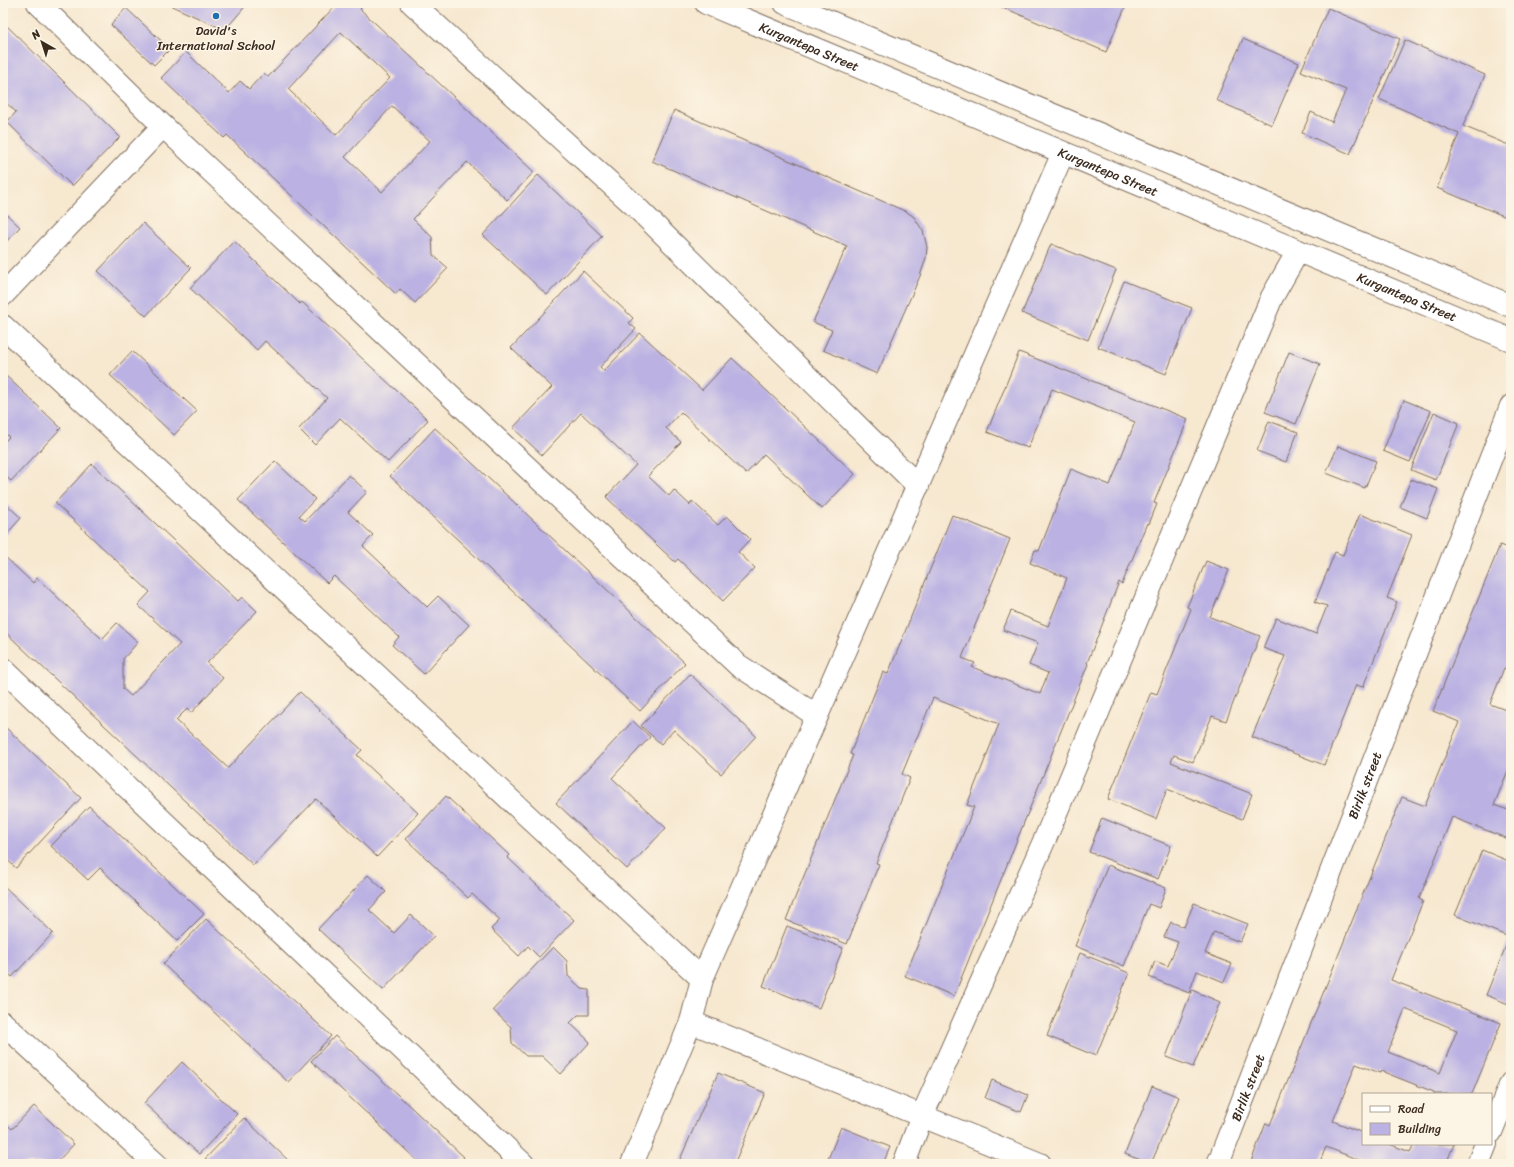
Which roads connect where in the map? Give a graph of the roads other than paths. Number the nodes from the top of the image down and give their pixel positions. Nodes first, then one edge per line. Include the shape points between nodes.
1 (38, 3) edge
2 (412, 3) edge
3 (706, 3) edge
4 (785, 3) edge
5 (163, 126) junction
6 (1063, 153) junction
7 (1298, 251) junction
8 (3, 295) edge
9 (1511, 306) edge
10 (3, 326) edge
11 (1511, 340) edge
12 (1511, 406) edge
13 (918, 486) junction
14 (3, 670) edge
15 (817, 716) junction
16 (702, 979) junction
17 (690, 1022) junction
18 (3, 1023) edge
19 (1511, 1083) edge
20 (922, 1116) junction
21 (1492, 1130) edge
22 (1486, 1145) edge
23 (156, 1164) edge
24 (523, 1164) edge
25 (632, 1164) edge
26 (904, 1164) edge
27 (1040, 1164) edge
28 (1218, 1164) edge
29 (1478, 1164) edge

1 - 5 street
2 - 13 street via 633,204
3 - 6 street, Kurgantepa Street
4 - 9 street
5 - 8 street
5 - 15 street via 738,665
6 - 7 street, Kurgantepa Street
6 - 13 street
7 - 11 street, Kurgantepa Street
7 - 20 street via 1272,297 1048,832
10 - 16 street
12 - 28 street, Birlik street
13 - 15 street
14 - 24 street
15 - 16 street
16 - 17 street
17 - 20 street
17 - 25 street
18 - 23 street
19 - 21 street
20 - 26 street
20 - 27 street
22 - 29 street

